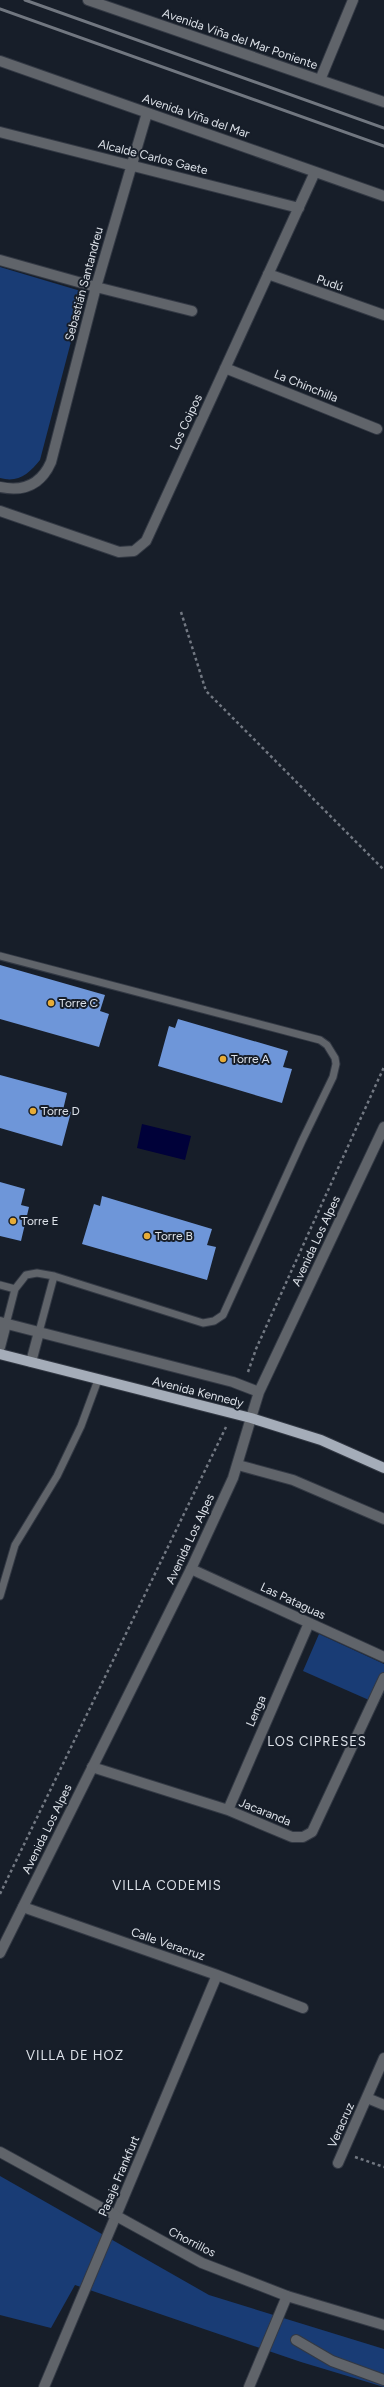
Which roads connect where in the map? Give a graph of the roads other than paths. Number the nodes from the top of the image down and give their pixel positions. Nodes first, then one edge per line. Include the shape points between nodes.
1 (88, 0) edge
2 (353, 0) edge
3 (0, 61) edge
4 (320, 80) junction
5 (384, 102) edge
6 (147, 113) junction
7 (0, 132) edge
8 (131, 164) junction
9 (315, 172) junction
10 (384, 196) edge
11 (299, 208) junction
12 (0, 260) edge
13 (268, 274) junction
14 (96, 287) junction
15 (192, 311) dead end
16 (384, 315) edge
17 (226, 368) junction
18 (377, 429) dead end
19 (0, 488) edge
20 (0, 511) edge
21 (0, 956) edge
22 (384, 1128) edge
23 (54, 1276) junction
24 (0, 1285) edge
25 (15, 1289) junction
26 (3, 1323) edge
27 (39, 1332) junction
28 (0, 1347) edge
29 (0, 1354) edge
30 (31, 1362) junction
31 (98, 1380) junction
32 (259, 1392) junction
33 (251, 1418) junction
34 (238, 1465) junction
35 (384, 1468) edge
36 (384, 1519) edge
37 (191, 1569) junction
38 (0, 1596) edge
39 (309, 1623) junction
40 (384, 1657) edge
41 (384, 1678) edge
42 (92, 1767) junction
43 (228, 1810) junction
44 (23, 1907) junction
45 (0, 1953) edge
46 (217, 1975) junction
47 (304, 2008) dead end
48 (384, 2058) edge
49 (367, 2098) junction
50 (384, 2105) edge
51 (0, 2152) edge
52 (338, 2164) dead end
53 (116, 2216) junction
54 (287, 2296) junction
55 (384, 2325) edge
56 (296, 2340) dead end
57 (384, 2380) edge
58 (44, 2387) edge
59 (249, 2387) edge

1 - 4 street, Avenida Viña del Mar Poniente
2 - 4 street
3 - 6 street, Avenida Viña del Mar
4 - 5 street, Avenida Viña del Mar Poniente
6 - 8 street, Sebastián Santandreu
6 - 9 street, Avenida Viña del Mar
7 - 8 street, Alcalde Carlos Gaete
8 - 11 street, Alcalde Carlos Gaete
8 - 14 street, Sebastián Santandreu
9 - 10 street, Avenida Viña del Mar
9 - 11 street, Los Coipos
11 - 13 street, Los Coipos
12 - 14 street
13 - 16 street, Pudú
13 - 17 street, Los Coipos
14 - 15 street
14 - 19 street, Sebastián Santandreu via 51,462 42,478 28,487 19,490
17 - 18 street, La Chinchilla
17 - 20 street, Los Coipos via 146,541 134,551 119,552
21 - 23 lane via 320,1040 332,1051 336,1064 333,1077 219,1319 203,1323
22 - 32 street, Avenida Los Alpes
23 - 25 lane via 37,1273 26,1275
23 - 27 lane
24 - 25 lane
25 - 26 lane
26 - 27 street, Avenida Kennedy
26 - 28 street
27 - 30 street
27 - 32 street, Avenida Kennedy
29 - 30 main road, Avenida Kennedy
30 - 31 main road, Avenida Kennedy
31 - 33 main road, Avenida Kennedy
31 - 38 lane via 81,1426 57,1476 15,1545
32 - 33 street, Avenida Los Alpes
33 - 34 street, Avenida Los Alpes
33 - 35 main road, Avenida Kennedy via 321,1440
34 - 36 street via 293,1480
34 - 37 street, Avenida Los Alpes
37 - 39 street, Las Pataguas
37 - 42 street, Avenida Los Alpes
39 - 40 street, Las Pataguas
39 - 43 street, Lenga
41 - 43 street, Jacaranda via 312,1832 302,1837 292,1837
42 - 43 street, Jacaranda
42 - 44 street, Avenida Los Alpes
44 - 45 street, Avenida Los Alpes
44 - 46 street, Calle Veracruz
46 - 47 street, Calle Veracruz
46 - 53 street, Pasaje Frankfurt
48 - 49 street, Veracruz
49 - 50 street, Veracruz
49 - 52 street, Veracruz
51 - 53 street, Chorrillos
53 - 54 street, Chorrillos via 202,2263
53 - 58 street, Pasaje Frankfurt
54 - 55 street, Chorrillos
54 - 59 street
56 - 57 street via 332,2360

